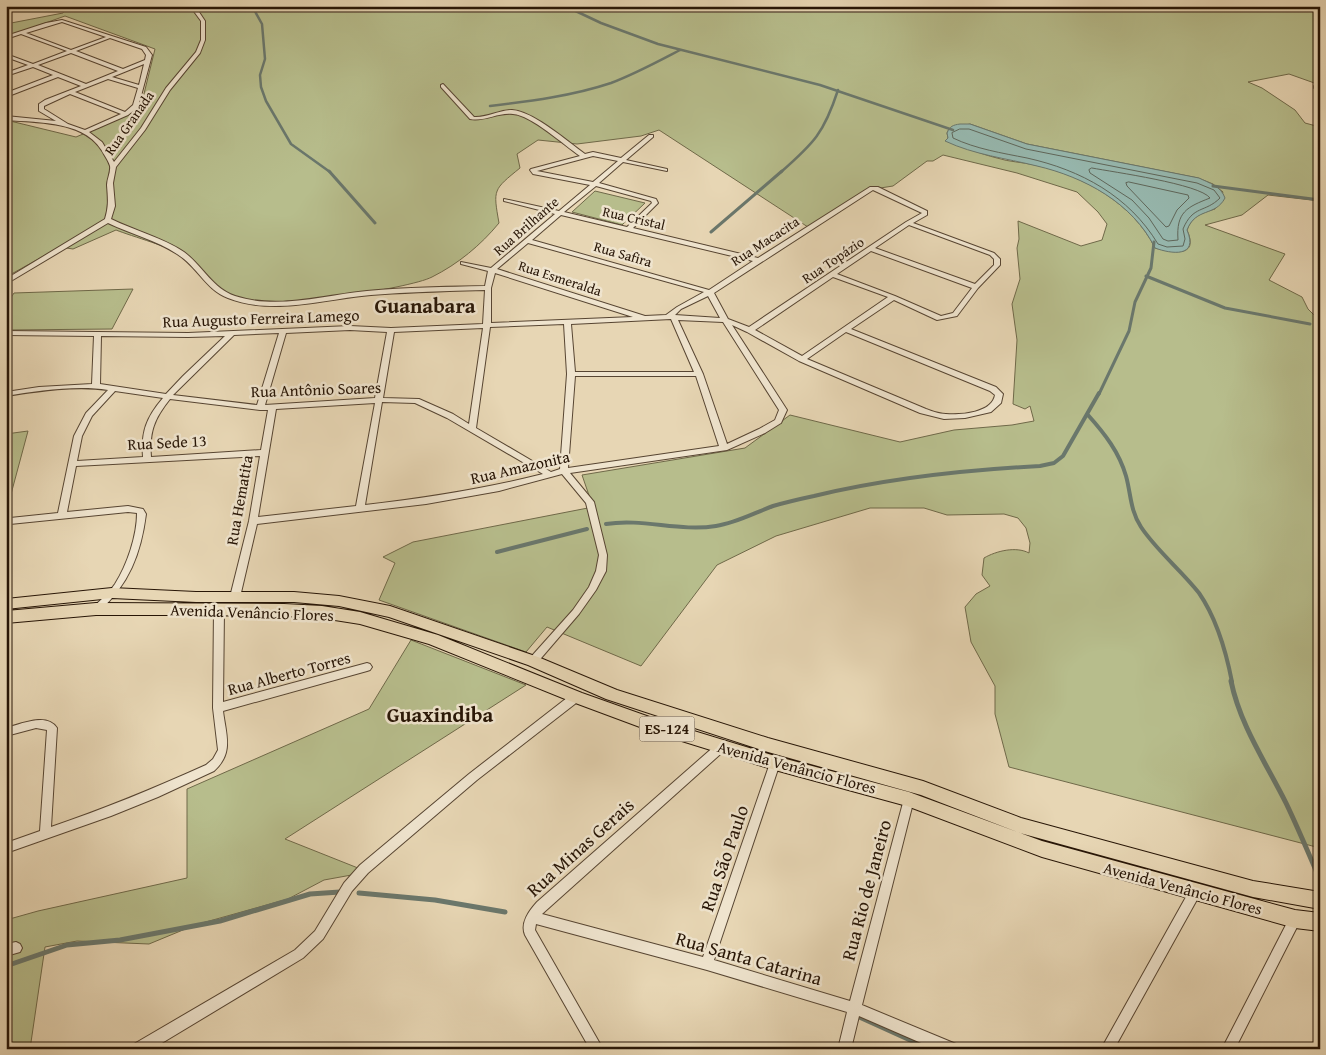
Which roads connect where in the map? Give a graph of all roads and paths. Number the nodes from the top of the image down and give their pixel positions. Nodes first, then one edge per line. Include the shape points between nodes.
1 (192, 6) edge
2 (22, 33) junction
3 (6, 38) edge
4 (108, 38) junction
5 (73, 51) junction
6 (7, 56) edge
7 (147, 61) junction
8 (34, 65) junction
9 (124, 71) junction
10 (6, 75) edge
11 (58, 75) junction
12 (108, 77) junction
13 (87, 86) junction
14 (140, 86) junction
15 (443, 86) dead end
16 (71, 92) junction
17 (6, 95) edge
18 (126, 114) junction
19 (6, 118) edge
20 (66, 125) junction
21 (84, 132) junction
22 (651, 136) dead end
23 (584, 156) junction
24 (622, 160) junction
25 (113, 167) junction
26 (664, 170) dead end
27 (596, 184) junction
28 (876, 188) joint
29 (506, 200) dead end
30 (655, 204) joint
31 (558, 214) junction
32 (108, 220) junction
33 (908, 223) junction
34 (629, 230) junction
35 (529, 241) junction
36 (872, 249) junction
37 (757, 260) junction
38 (463, 264) dead end
39 (492, 270) junction
40 (833, 275) junction
41 (6, 282) edge
42 (976, 287) junction
43 (488, 288) junction
44 (710, 292) junction
45 (893, 297) junction
46 (671, 318) junction
47 (648, 320) junction
48 (725, 320) junction
49 (567, 323) junction
50 (487, 326) junction
51 (391, 330) junction
52 (750, 330) junction
53 (847, 330) junction
54 (283, 331) junction
55 (6, 333) edge
56 (98, 333) junction
57 (232, 333) junction
58 (802, 359) junction
59 (571, 374) junction
60 (699, 374) junction
61 (96, 386) junction
62 (114, 388) junction
63 (6, 394) edge
64 (169, 398) junction
65 (379, 400) junction
66 (260, 408) junction
67 (272, 408) junction
68 (783, 413) joint
69 (472, 428) junction
70 (724, 448) junction
71 (263, 452) junction
72 (146, 458) junction
73 (72, 464) junction
74 (564, 471) junction
75 (549, 474) junction
76 (360, 509) junction
77 (62, 516) junction
78 (10, 521) dead end
79 (253, 521) junction
80 (112, 593) junction
81 (235, 597) junction
82 (6, 604) edge
83 (96, 609) junction
84 (219, 610) junction
85 (6, 616) edge
86 (533, 661) junction
87 (368, 667) dead end
88 (576, 697) junction
89 (218, 708) junction
90 (6, 732) edge
91 (721, 747) junction
92 (775, 763) junction
93 (910, 799) junction
94 (45, 835) junction
95 (6, 848) edge
96 (1195, 892) junction
97 (1320, 901) edge
98 (532, 917) junction
99 (1295, 919) junction
100 (1320, 922) edge
101 (707, 964) junction
102 (854, 1008) junction
103 (139, 1049) edge
104 (596, 1049) edge
105 (844, 1049) edge
106 (951, 1049) edge
107 (1107, 1049) edge
108 (1228, 1049) edge

1 - 25 street, Rua Granada via 203,20 203,40 198,52
2 - 3 street
2 - 4 street via 62,21
2 - 5 street
4 - 5 street
4 - 7 street via 144,48 149,56
5 - 8 street
5 - 9 street
6 - 8 street
7 - 9 street
7 - 14 street
8 - 10 street
8 - 11 street
9 - 12 street
11 - 13 street
11 - 17 street
12 - 13 street
12 - 14 street
13 - 16 street
14 - 18 street via 136,106
15 - 23 street via 472,118 509,112 522,114
16 - 18 street
16 - 20 street via 41,105 41,110
18 - 21 street
19 - 20 street
20 - 21 street
21 - 25 street via 104,148
22 - 24 street, Rua Brilhante
23 - 24 street via 599,154
23 - 27 street via 533,171
24 - 26 street
24 - 27 street, Rua Brilhante
25 - 32 street, Rua Granada via 110,183 112,206
27 - 30 street via 650,199
27 - 31 street, Rua Brilhante
28 - 33 street, Rua Topázio via 925,214
28 - 37 street, Rua Macacita
29 - 31 street, Rua Cristal
30 - 34 street
31 - 34 street, Rua Cristal
31 - 35 street, Rua Brilhante
32 - 41 street
32 - 43 street via 180,252 215,290 236,299 277,303 370,293
33 - 36 street, Rua Topázio
33 - 42 street via 998,259 997,265
34 - 37 street, Rua Cristal
35 - 39 street, Rua Brilhante
35 - 44 street, Rua Safira
36 - 40 street, Rua Topázio
36 - 42 street
37 - 44 street, Rua Macacita
38 - 39 street, Rua Esmeralda
39 - 43 street, Rua Brilhante
39 - 47 street, Rua Esmeralda
40 - 45 street
40 - 52 street, Rua Topázio
42 - 45 street via 955,316 947,318 940,318
43 - 50 street, Rua Brilhante
44 - 46 street, Rua Macacita via 679,308
44 - 48 street
45 - 53 street
46 - 47 street, Rua Augusto Ferreira Lamego
46 - 48 street, Rua Augusto Ferreira Lamego
46 - 60 street
47 - 49 street, Rua Augusto Ferreira Lamego
48 - 52 street
48 - 68 street
49 - 50 street, Rua Augusto Ferreira Lamego
49 - 59 street
50 - 51 street, Rua Augusto Ferreira Lamego
50 - 69 street, Rua Brilhante
51 - 54 street, Rua Augusto Ferreira Lamego
51 - 65 street
52 - 58 street
53 - 58 street
53 - 58 street via 993,389 999,394 998,401 988,410 973,415 954,418 935,415
54 - 57 street, Rua Augusto Ferreira Lamego
54 - 66 street
55 - 56 street, Rua Augusto Ferreira Lamego
56 - 57 street, Rua Augusto Ferreira Lamego
56 - 61 street
57 - 64 street
59 - 60 street
59 - 74 street
60 - 70 street
61 - 62 street, Rua Antônio Soares
61 - 63 street, Rua Antônio Soares
62 - 64 street, Rua Antônio Soares
62 - 73 street via 82,425
64 - 66 street, Rua Antônio Soares
64 - 72 street via 148,428
65 - 67 street, Rua Antônio Soares
65 - 69 street, Rua Antônio Soares via 420,402
65 - 76 street
66 - 67 street, Rua Antônio Soares
67 - 71 street, Rua Hematita
68 - 70 street, Rua Amazonita via 778,421 762,431
69 - 75 street, Rua Antônio Soares
70 - 74 street, Rua Amazonita
71 - 72 street, Rua Sede 13
71 - 79 street, Rua Hematita
72 - 73 street, Rua Sede 13
73 - 77 street
74 - 75 street, Rua Amazonita
74 - 86 street via 590,502 602,555 601,571 576,612
75 - 76 street, Rua Amazonita via 459,496
76 - 79 street, Rua Amazonita
77 - 78 street
77 - 80 street via 128,509 142,514 131,557
79 - 81 street, Rua Hematita
80 - 81 main road, Avenida Venâncio Flores / ES-124
80 - 82 main road, Avenida Venâncio Flores / ES-124
80 - 83 street
81 - 86 main road, Avenida Venâncio Flores / ES-124 via 339,601 390,612
83 - 84 main road, Avenida Venâncio Flores / ES-124
83 - 85 main road, Avenida Venâncio Flores / ES-124
84 - 88 main road, Avenida Venâncio Flores / ES-124 via 322,612 360,618 433,640
84 - 89 street
86 - 97 main road, Avenida Venâncio Flores / ES-124 via 621,698 768,745 908,783 1020,825 1253,889
87 - 89 street, Rua Alberto Torres
88 - 91 main road, Avenida Venâncio Flores / ES-124
88 - 103 street via 364,869 348,887 319,935 299,954
89 - 94 street via 223,750 210,768 154,794
90 - 94 street via 36,724 47,724 52,728
91 - 92 main road, Avenida Venâncio Flores / ES-124
91 - 98 street, Rua Minas Gerais via 566,882
92 - 93 main road, Avenida Venâncio Flores / ES-124
92 - 101 street, Rua São Paulo
93 - 96 main road, Avenida Venâncio Flores / ES-124 via 1018,841
93 - 102 street, Rua Rio de Janeiro
94 - 95 street
96 - 99 main road, Avenida Venâncio Flores / ES-124
96 - 107 street
98 - 101 street, Rua Santa Catarina
98 - 104 street, Rua Minas Gerais via 529,931
99 - 100 main road, Avenida Venâncio Flores / ES-124
99 - 108 street
101 - 102 street, Rua Santa Catarina
102 - 105 street, Rua Rio de Janeiro
102 - 106 street, Rua Santa Catarina

